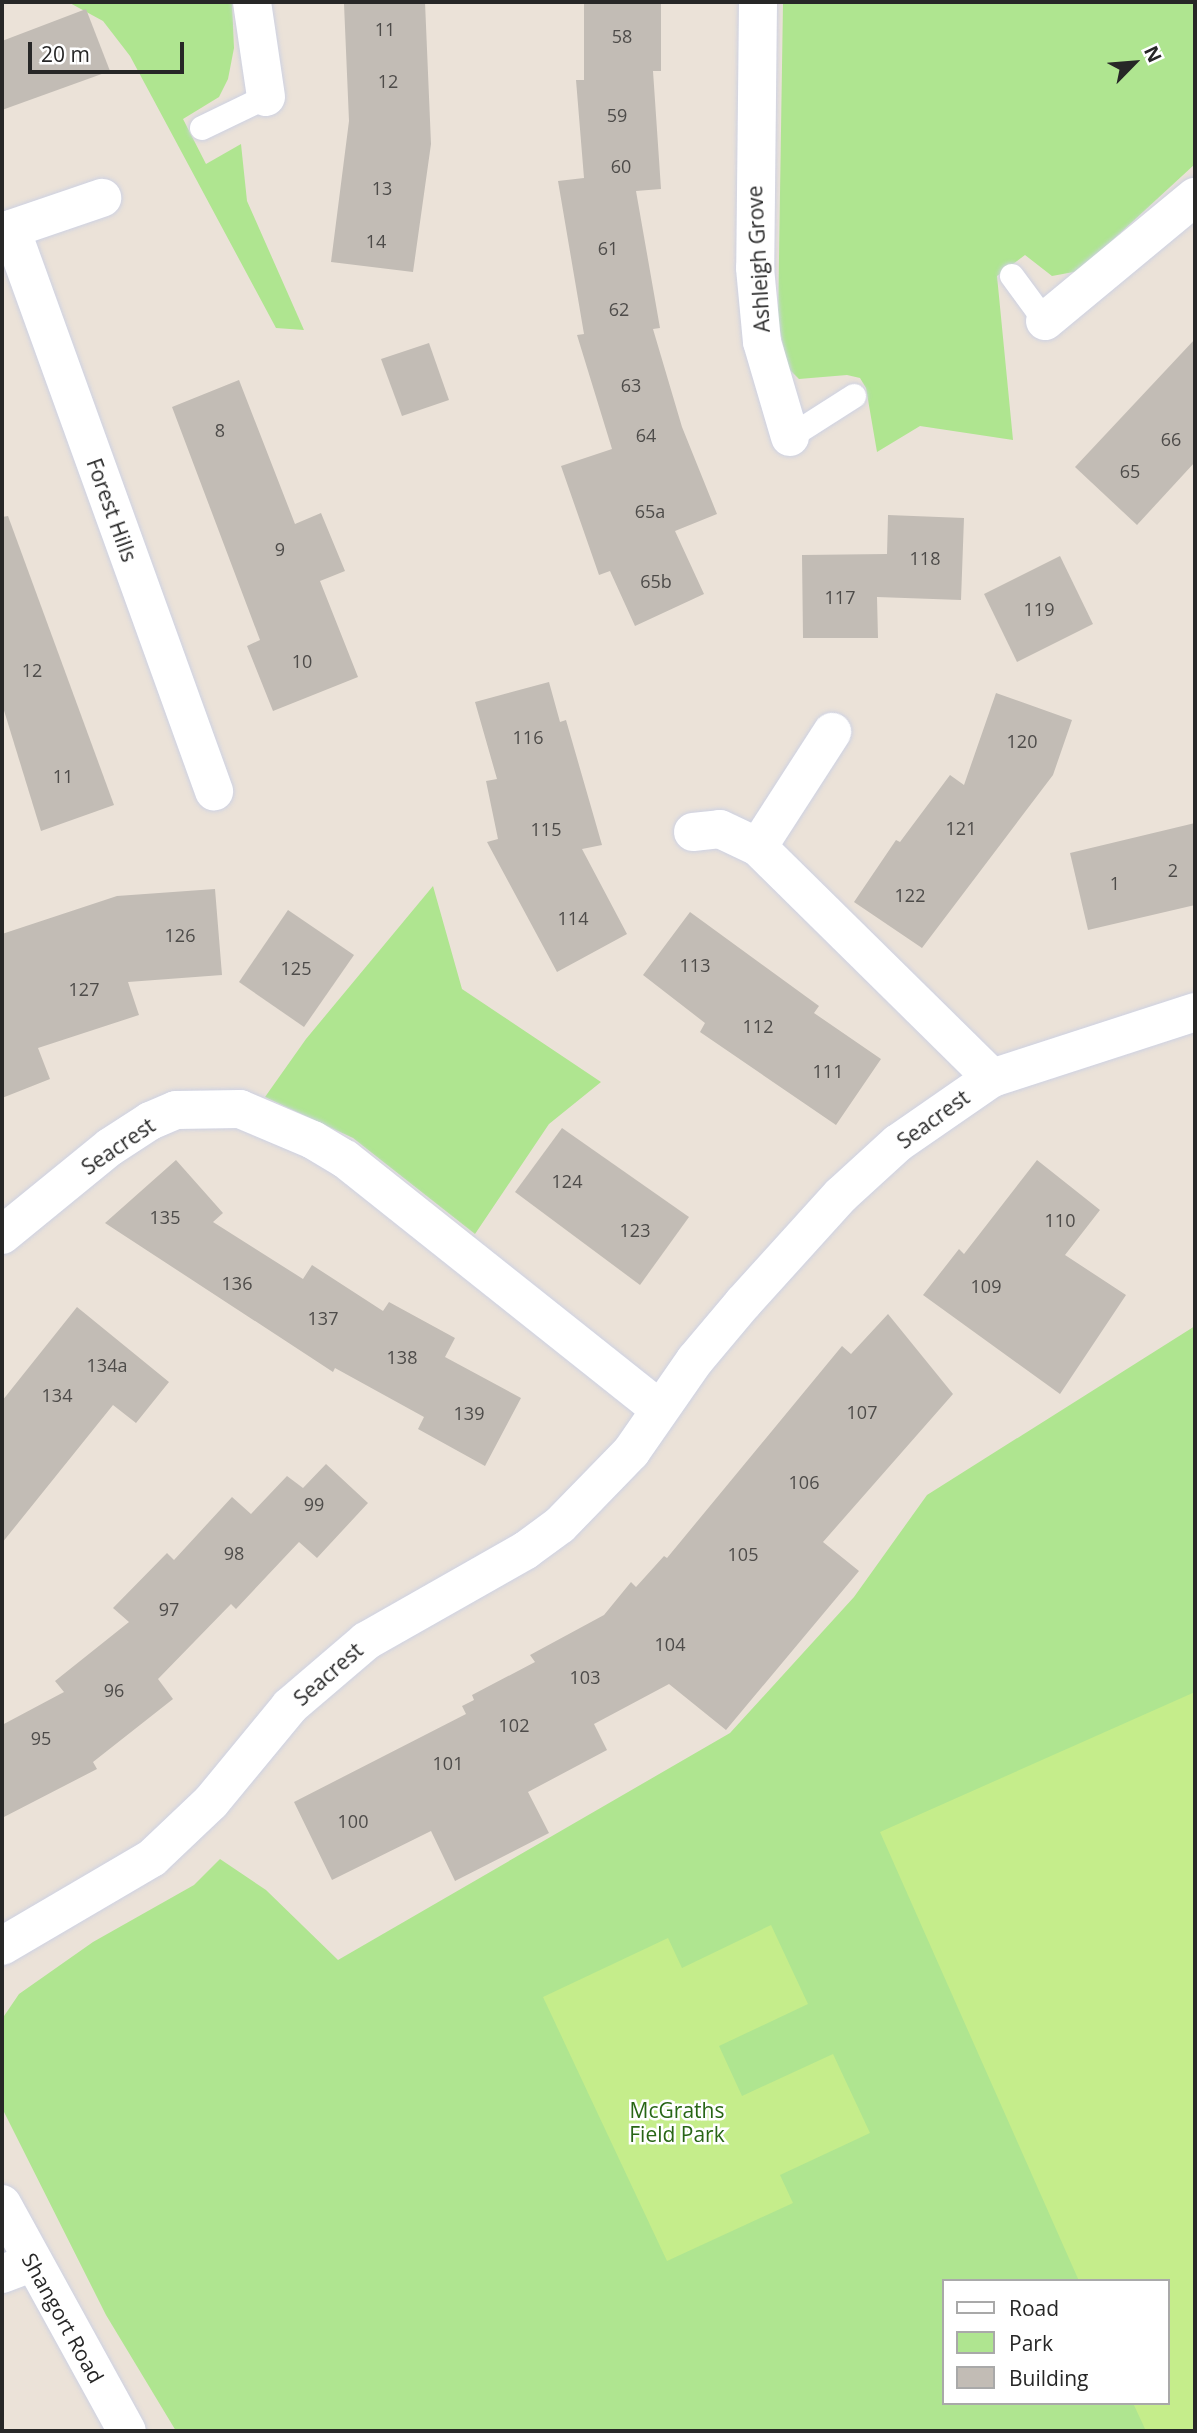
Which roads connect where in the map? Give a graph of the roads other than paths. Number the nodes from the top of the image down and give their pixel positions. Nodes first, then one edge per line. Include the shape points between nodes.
1 (252, 2) edge
2 (758, 2) edge
3 (267, 97) joint
4 (202, 128) dead end
5 (1195, 197) edge
6 (102, 198) dead end
7 (6, 231) edge
8 (1012, 276) dead end
9 (1045, 321) joint
10 (854, 396) dead end
11 (790, 437) joint
12 (832, 732) dead end
13 (214, 791) dead end
14 (693, 832) dead end
15 (758, 847) junction
16 (1195, 1012) edge
17 (992, 1078) junction
18 (2, 1234) edge
19 (659, 1409) junction
20 (2, 1946) edge
21 (2, 2204) edge
22 (16, 2268) edge
23 (127, 2431) edge

1 - 3 street
2 - 11 street, Ashleigh Grove via 755,268 762,342
3 - 4 lane
5 - 9 street
6 - 7 street, Forest Hills
7 - 13 street, Forest Hills
8 - 9 lane
10 - 11 lane, Ashleigh Grove
12 - 15 street
14 - 15 street, Seacrest via 720,830
15 - 17 street, Seacrest
16 - 17 street
17 - 19 street, Seacrest via 898,1143 841,1195 735,1313
18 - 19 street, Seacrest via 110,1147 150,1121 176,1110 240,1109 345,1159
19 - 20 street, Seacrest via 631,1452 561,1525 526,1550 366,1641 290,1706 171,1842 94,1894
21 - 22 street, Shangort Road
22 - 23 street, Shangort Road

